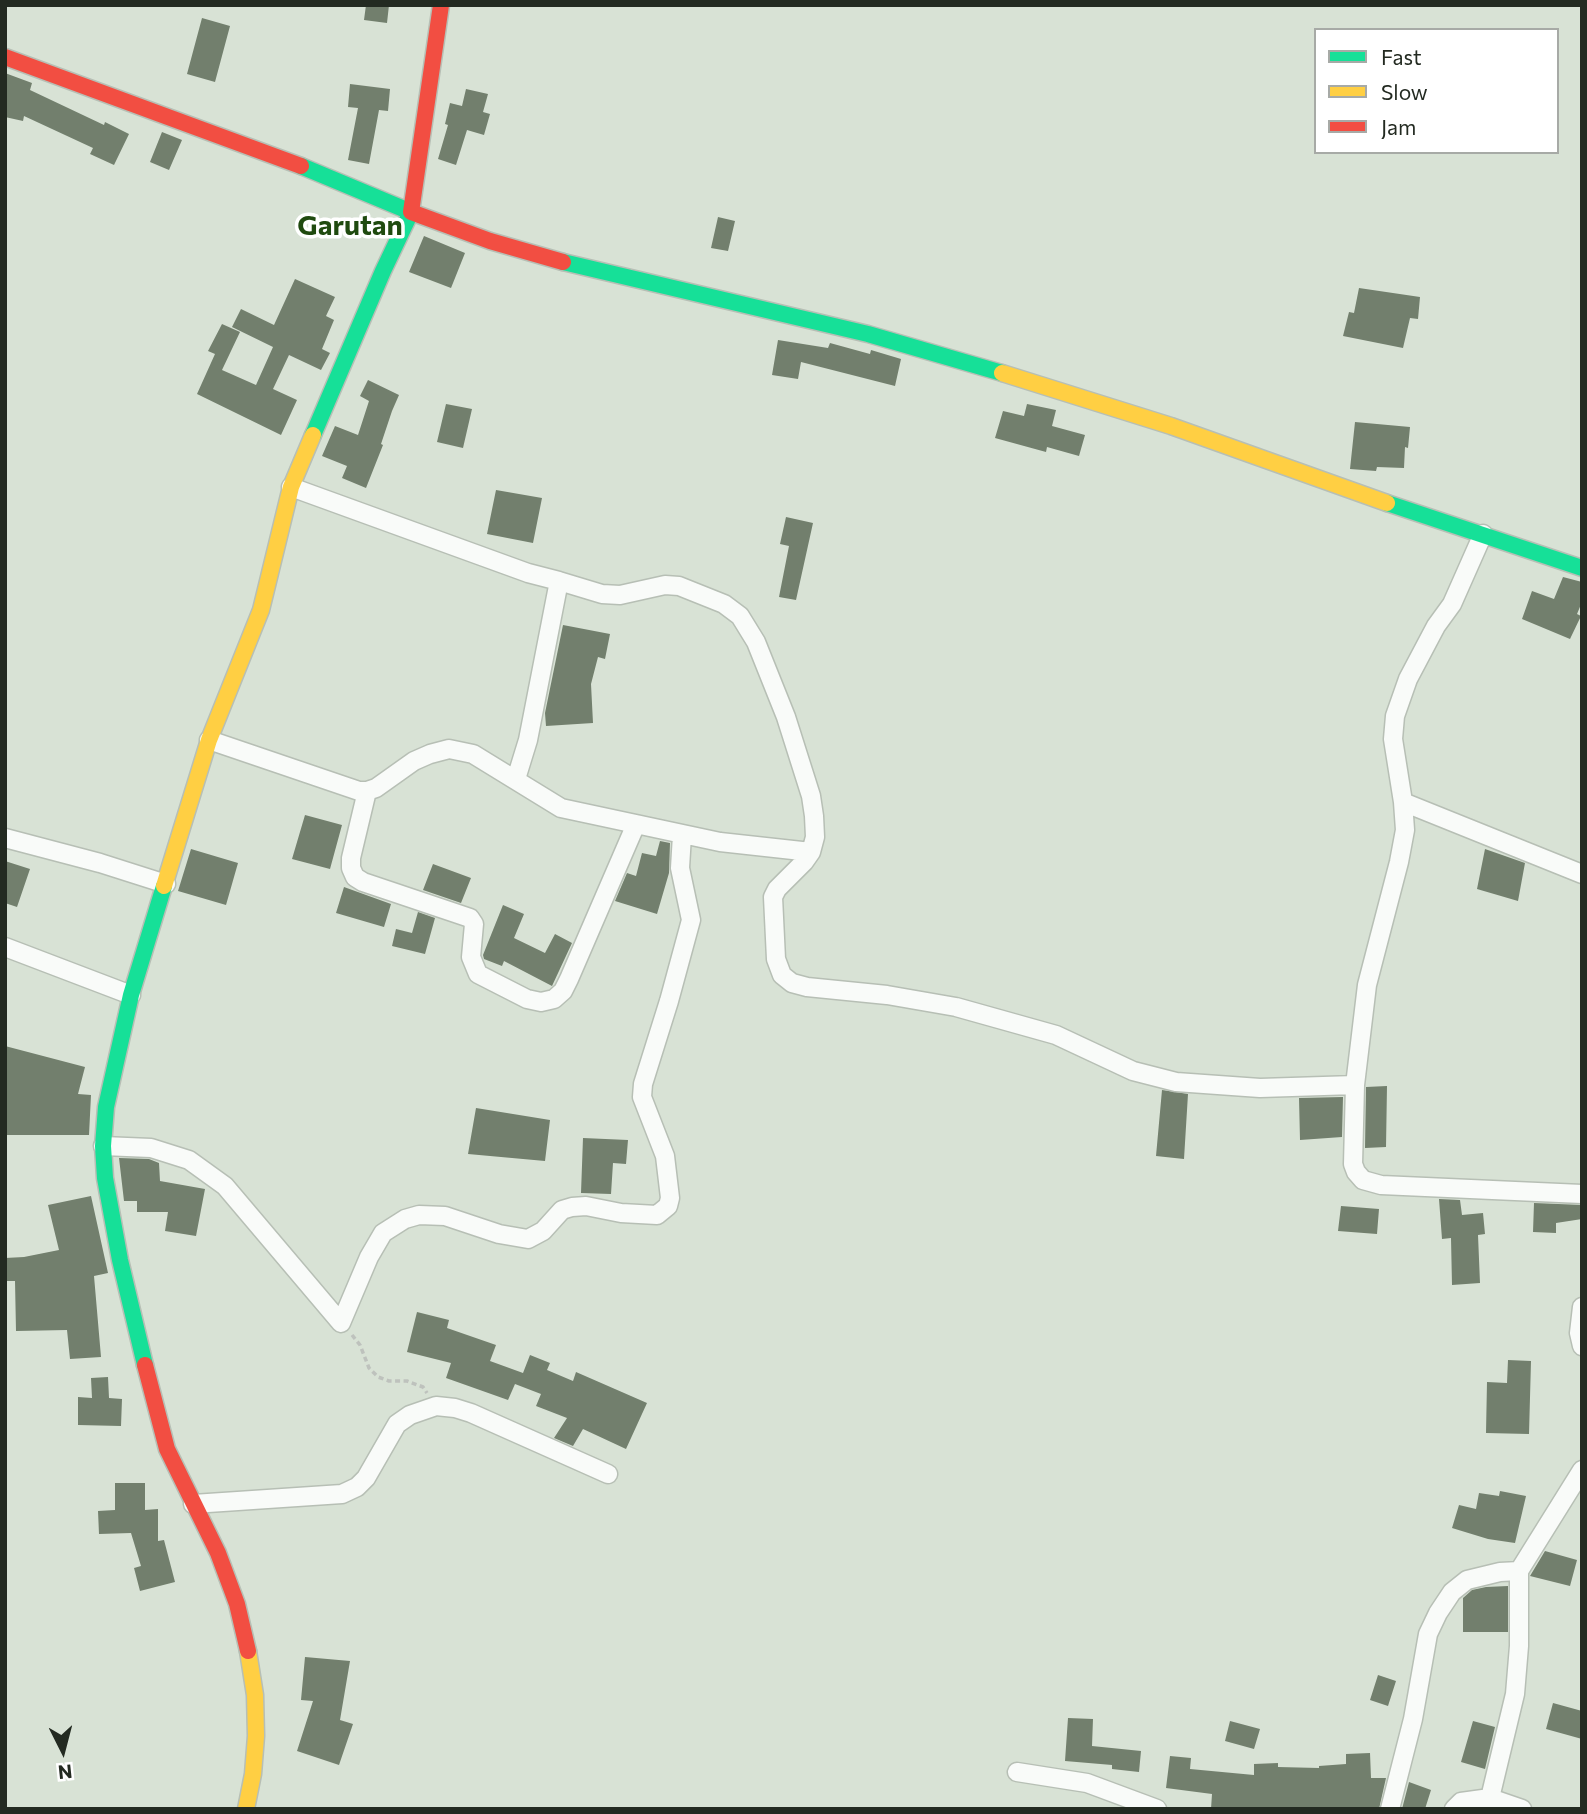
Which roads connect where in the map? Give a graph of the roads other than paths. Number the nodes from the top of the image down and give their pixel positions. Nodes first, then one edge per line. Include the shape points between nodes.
1 (441, 5) edge
2 (5, 57) edge
3 (411, 212) junction
4 (291, 487) junction
5 (1483, 534) junction
6 (1582, 568) edge
7 (559, 582) junction
8 (209, 740) junction
9 (516, 779) junction
10 (367, 791) junction
11 (1403, 802) junction
12 (636, 824) junction
13 (682, 835) junction
14 (5, 838) edge
15 (811, 852) junction
16 (1582, 874) edge
17 (166, 884) junction
18 (5, 947) edge
19 (131, 995) junction
20 (1355, 1085) junction
21 (103, 1146) junction
22 (1582, 1194) edge
23 (1582, 1307) edge
24 (1582, 1346) edge
25 (1582, 1470) edge
26 (608, 1474) dead end
27 (193, 1504) junction
28 (1519, 1571) junction
29 (1017, 1772) dead end
30 (1490, 1798) junction
31 (246, 1809) edge
32 (1157, 1809) edge
33 (1390, 1809) edge
34 (1454, 1809) edge
35 (1522, 1809) edge

1 - 3 street
2 - 3 street via 301,166
3 - 4 street
3 - 5 street via 552,260 869,334 1089,399
4 - 7 street
4 - 8 street via 261,610
5 - 6 street
5 - 11 street via 1400,701 1393,739
7 - 9 street
7 - 15 street via 620,595 679,586 740,615 756,642 786,718 811,796 815,837
8 - 10 street via 349,789
8 - 17 street
9 - 10 street via 473,754 449,750 414,761
9 - 12 street via 561,808
10 - 12 street via 351,859 355,877 470,918 474,924 471,957 478,974 541,1002 563,991
11 - 16 street
11 - 20 street via 1405,830 1367,985
12 - 13 street
13 - 15 street
13 - 21 street via 680,868 691,920 642,1097 665,1156 670,1198 657,1214 572,1208 562,1210 543,1231 528,1239 445,1216 405,1219 383,1233 341,1323 225,1186 189,1160 150,1148
14 - 17 street
15 - 20 street via 773,897 776,959 782,975 792,983 956,1007 1056,1035 1133,1071 1176,1082 1260,1088
17 - 19 street
18 - 19 street
19 - 21 street via 106,1107
20 - 22 street via 1353,1164 1371,1184
21 - 27 street via 120,1260 150,1390 167,1449
23 - 24 street
25 - 28 street
26 - 27 street via 471,1413 436,1406 397,1424 366,1479 342,1494
27 - 31 street via 218,1553 247,1644 256,1735
28 - 30 street via 1515,1694
28 - 33 street via 1466,1580 1438,1613 1428,1634
29 - 32 street via 1087,1783
30 - 34 street via 1461,1802
30 - 35 street

